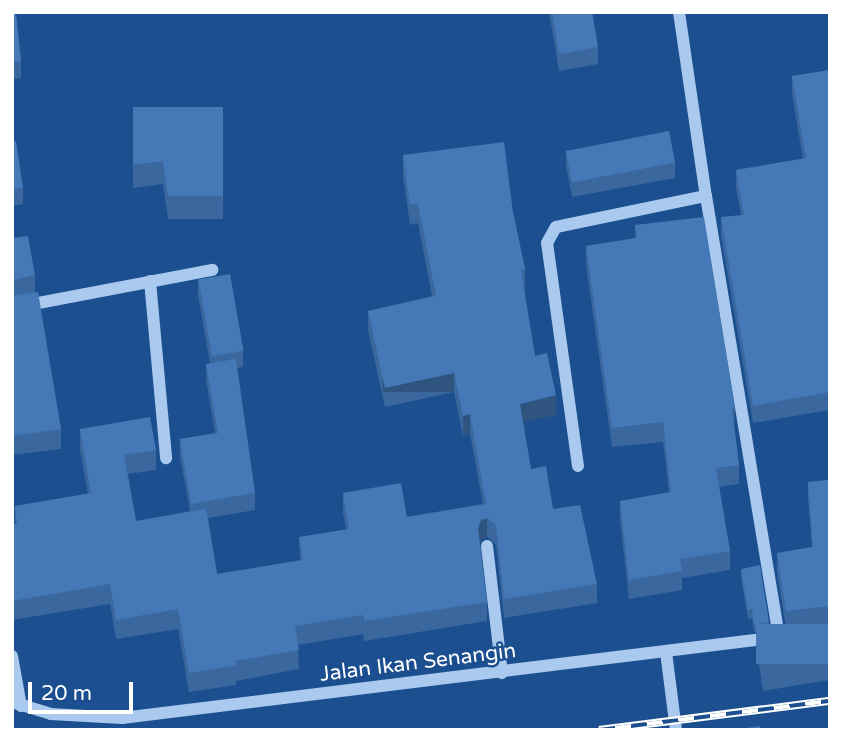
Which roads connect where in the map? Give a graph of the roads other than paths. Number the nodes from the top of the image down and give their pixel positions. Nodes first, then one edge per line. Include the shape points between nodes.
1 (679, 12) edge
2 (706, 196) junction
3 (212, 270) dead end
4 (150, 281) junction
5 (12, 308) edge
6 (166, 458) dead end
7 (578, 466) dead end
8 (486, 546) dead end
9 (666, 652) junction
10 (12, 656) edge
11 (502, 673) junction
12 (17, 704) edge
13 (676, 730) edge

1 - 2 street
2 - 7 street via 556,226 547,243
2 - 9 street, Jalan Ikan Senangin via 786,637
3 - 4 street
4 - 5 street
4 - 6 street
8 - 11 street
9 - 11 street, Jalan Ikan Senangin
9 - 13 street
10 - 12 street
11 - 12 street, Jalan Ikan Senangin via 122,719 51,714

